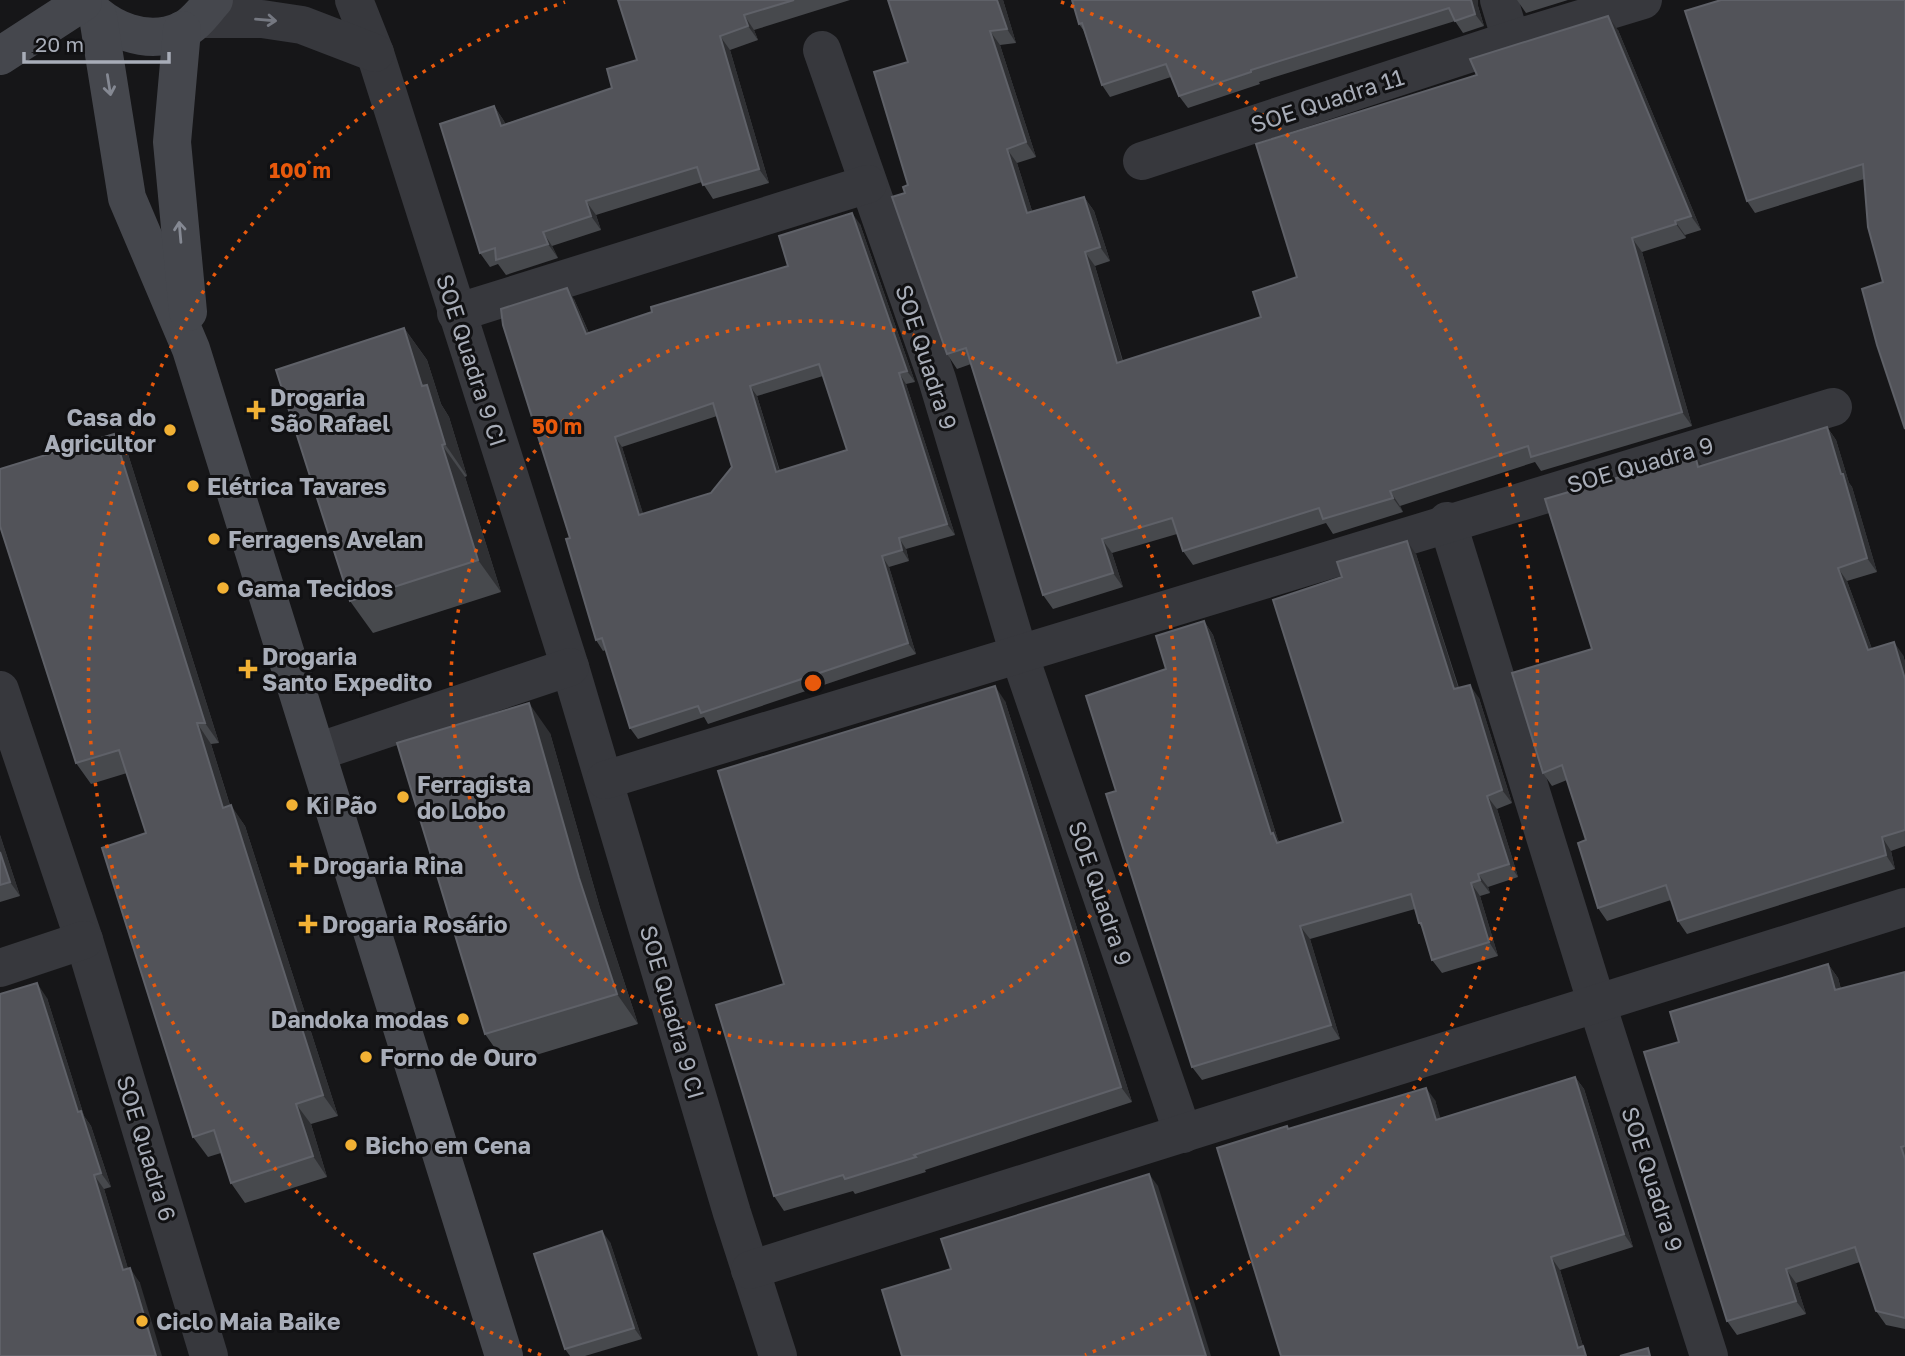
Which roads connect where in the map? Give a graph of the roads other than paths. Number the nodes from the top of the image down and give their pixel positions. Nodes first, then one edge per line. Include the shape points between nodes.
1 (354, 0) edge
2 (1499, 0) edge
3 (1643, 0) edge
4 (88, 6) edge
5 (198, 16) edge
6 (1511, 40) junction
7 (822, 50) dead end
8 (375, 53) junction
9 (0, 56) edge
10 (1142, 161) dead end
11 (868, 184) junction
12 (456, 313) junction
13 (191, 349) junction
14 (1833, 407) dead end
15 (1447, 521) junction
16 (1018, 651) junction
17 (570, 667) junction
18 (0, 690) edge
19 (317, 752) junction
20 (605, 780) junction
21 (1905, 907) edge
22 (84, 940) junction
23 (0, 968) edge
24 (1596, 1001) junction
25 (1183, 1134) junction
26 (750, 1270) junction
27 (209, 1356) edge
28 (505, 1356) edge
29 (778, 1356) edge
30 (1709, 1356) edge

1 - 8 street, SOE Quadra 9 CI
2 - 6 street
3 - 6 street, SOE Quadra 11
4 - 5 street via 135,36 158,36
4 - 9 street
4 -> 13 street via 127,198
5 -> 8 street via 302,24
13 -> 5 street via 172,142
6 - 10 street, SOE Quadra 11
7 - 11 street, SOE Quadra 9
8 - 12 street, SOE Quadra 9 CI
11 - 12 street
11 - 16 street, SOE Quadra 9 via 937,379
12 - 17 street, SOE Quadra 9 CI
13 - 19 street
14 - 15 street, SOE Quadra 9
15 - 16 street, SOE Quadra 9
15 - 24 street, SOE Quadra 9
16 - 20 street, SOE Quadra 9
16 - 25 street, SOE Quadra 9
17 - 19 street
17 - 20 street, SOE Quadra 9 CI
18 - 22 street, SOE Quadra 6
19 - 28 street
20 - 26 street, SOE Quadra 9 CI
21 - 24 street
22 - 23 street
22 - 27 street, SOE Quadra 6
24 - 25 street
24 - 30 street, SOE Quadra 9
25 - 26 street
26 - 29 street, SOE Quadra 9 CI

